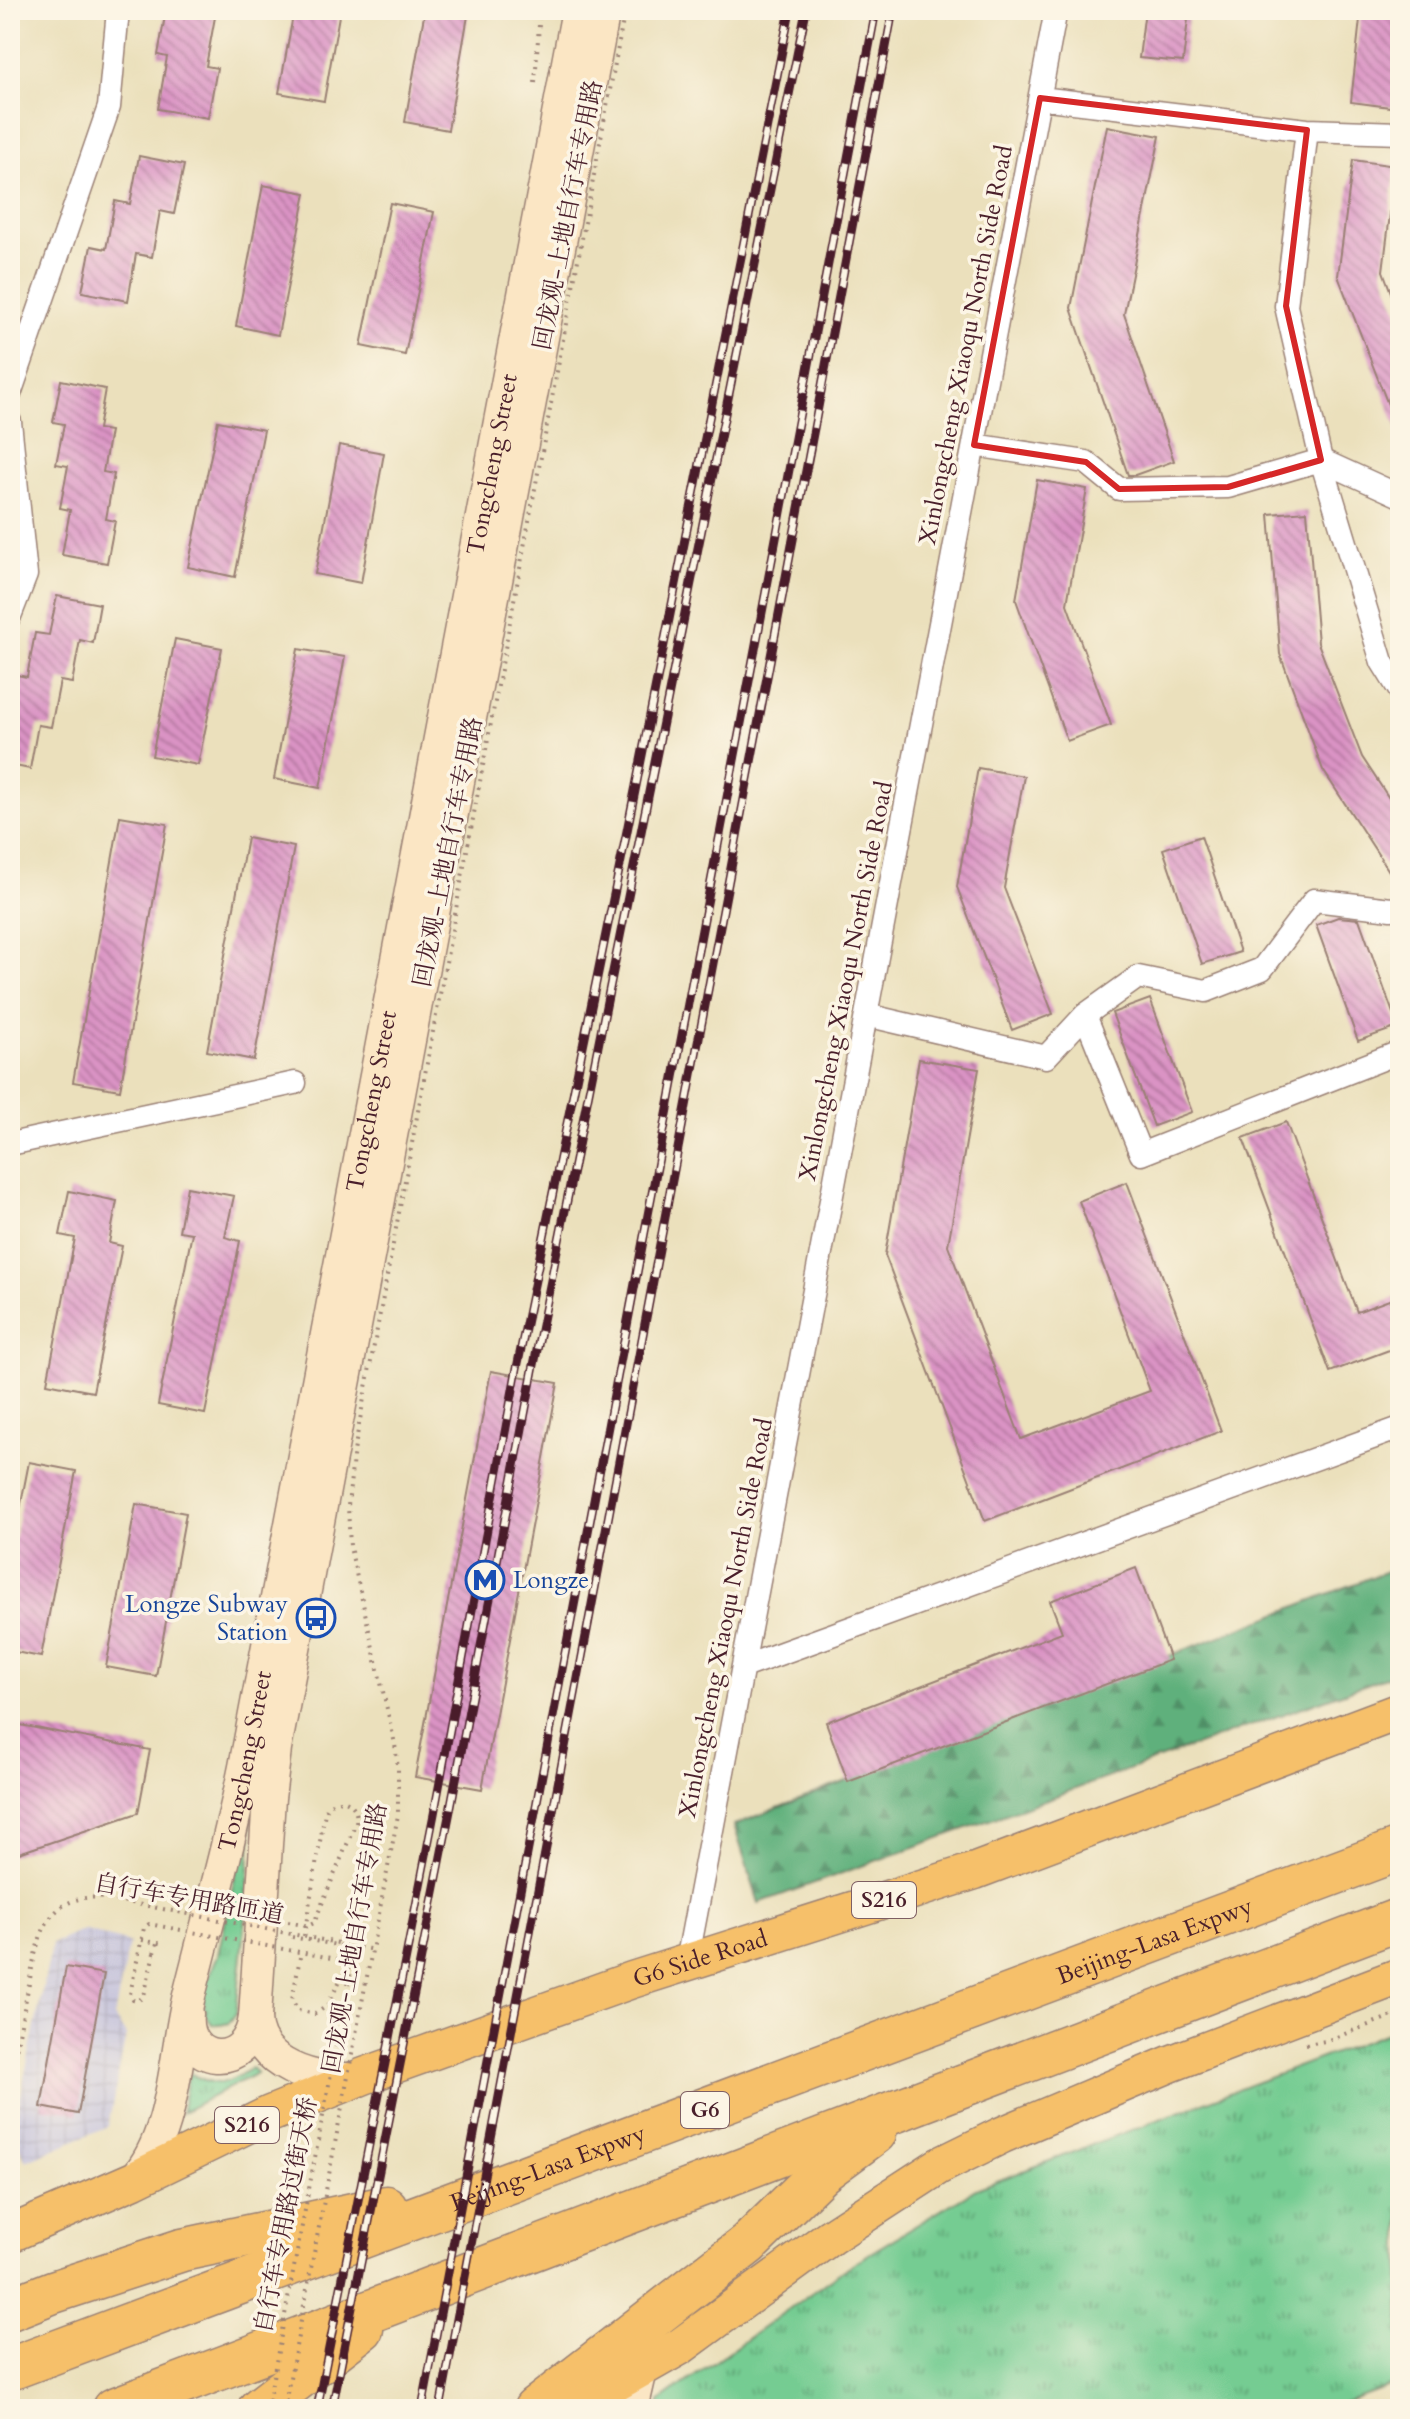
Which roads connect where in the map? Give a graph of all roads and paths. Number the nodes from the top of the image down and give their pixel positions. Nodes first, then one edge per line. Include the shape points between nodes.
1 (118, 10) edge
2 (578, 10) edge
3 (604, 10) edge
4 (625, 10) edge
5 (1056, 10) edge
6 (1040, 98) junction
7 (1307, 130) junction
8 (1400, 133) edge
9 (10, 394) edge
10 (10, 422) edge
11 (974, 445) junction
12 (1321, 460) junction
13 (1400, 496) edge
14 (10, 616) edge
15 (1400, 691) edge
16 (1400, 908) edge
17 (866, 1015) junction
18 (1085, 1015) junction
19 (1400, 1052) edge
20 (295, 1083) dead end
21 (10, 1144) edge
22 (1400, 1428) edge
23 (743, 1667) junction
24 (1400, 1711) edge
25 (1400, 1849) edge
26 (1400, 1919) edge
27 (282, 1921) dead end
28 (304, 1936) junction
29 (292, 1937) dead end
30 (142, 1940) junction
31 (374, 1950) junction
32 (301, 1952) junction
33 (687, 1962) junction
34 (1400, 1976) edge
35 (188, 2003) junction
36 (1400, 2013) edge
37 (255, 2017) junction
38 (1302, 2045) dead end
39 (364, 2076) junction
40 (10, 2080) edge
41 (918, 2101) junction
42 (524, 2178) junction
43 (134, 2180) junction
44 (10, 2234) edge
45 (411, 2297) junction
46 (10, 2309) edge
47 (10, 2369) edge
48 (641, 2370) junction
49 (114, 2409) edge
50 (259, 2409) edge
51 (267, 2409) edge
52 (284, 2409) edge
53 (535, 2409) edge
54 (570, 2409) edge
55 (632, 2409) edge

1 - 9 street via 109,107
2 - 35 main road, Tongcheng Street via 245,1767
3 - 37 main road, Tongcheng Street via 275,1749
4 - 31 path, 回龙观-上地自行车专用路, bridge via 353,1457 350,1547 398,1769 398,1815
5 - 6 street, Xinlongcheng Xiaoqu North Side Road
6 - 7 street
6 - 11 street, Xinlongcheng Xiaoqu North Side Road
7 - 8 street
7 - 12 street via 1286,306
10 - 14 street via 26,575
11 - 12 street via 1086,462 1119,489 1228,487
11 - 17 street, Xinlongcheng Xiaoqu North Side Road
12 - 13 street
12 - 15 street via 1382,662
16 - 18 street via 1314,900 1262,969 1206,991 1138,977
17 - 18 street via 1046,1057
17 - 23 street, Xinlongcheng Xiaoqu North Side Road
18 - 19 street via 1141,1154
20 - 21 street
22 - 23 street
23 - 33 street, Xinlongcheng Xiaoqu North Side Road
24 - 33 main road, G6 Side Road / S216 via 975,1871
25 - 42 highway, Beijing-Lasa Expwy / G6
26 - 41 highway
27 - 28 path, 自行车专用路匝道, bridge via 308,1926 314,1923 356,1823 353,1807 342,1800 325,1812
28 - 31 path, 自行车专用路匝道, bridge
28 - 40 path, 自行车专用路匝道, bridge via 106,1898 85,1897 67,1904 46,1923 37,1941
29 - 32 path via 350,1948 351,1959 327,2006 309,2015 292,2000
30 - 30 path, bridge via 130,1994 138,2001 144,1996 157,1943
30 - 32 path, 自行车专用路过街天桥, bridge via 144,1928 152,1924
31 - 52 path, 回龙观-上地自行车专用路, bridge
32 - 51 path, 自行车专用路过街天桥, bridge via 342,1960 351,1975
33 - 39 main road, G6 Side Road / S216
34 - 48 main road via 1170,2064 939,2166
35 - 37 main road via 189,2036 206,2054 229,2055 240,2049
35 - 43 main road, Tongcheng Street via 165,2124 153,2155
36 - 38 path
37 - 39 main road, Tongcheng Street via 261,2042 289,2066 316,2077
39 - 43 main road, G6 Side Road / S216 via 270,2114
41 - 45 highway
41 - 53 highway via 821,2173 748,2244
42 - 46 highway via 182,2250
42 - 47 highway, Beijing-Lasa Expwy / G6
43 - 44 main road, G6 Side Road / S216
45 - 49 highway
45 - 50 highway
48 - 54 main road
48 - 55 main road

